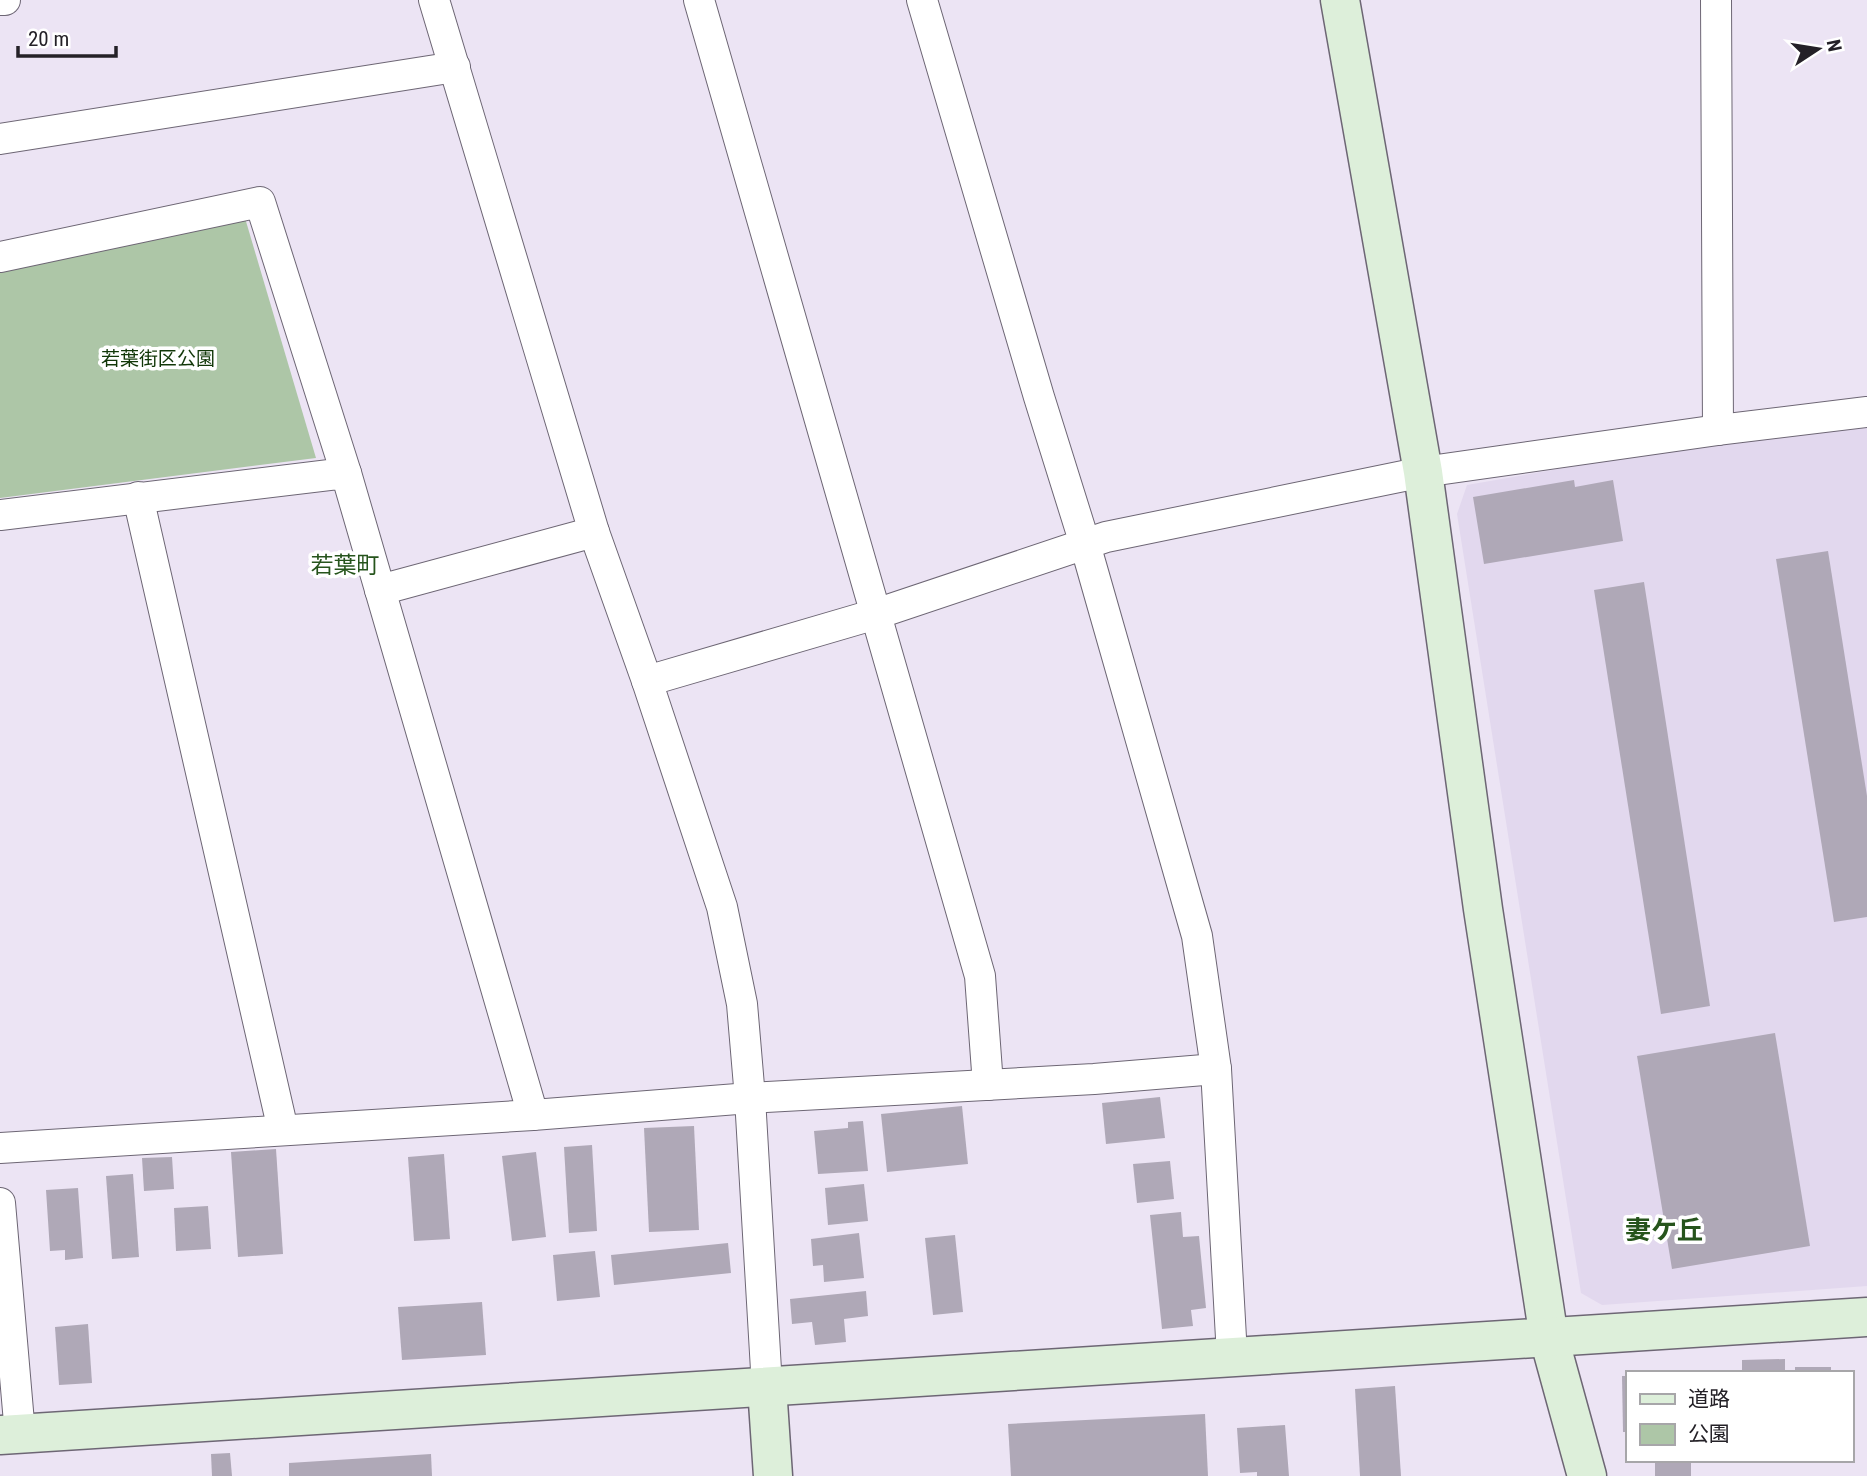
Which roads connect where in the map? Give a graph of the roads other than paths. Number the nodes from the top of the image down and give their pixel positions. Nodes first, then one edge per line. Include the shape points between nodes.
1 (434, 0) edge
2 (699, 0) edge
3 (922, 0) edge
4 (1340, 0) edge
5 (1716, 0) edge
6 (455, 67) junction
7 (0, 139) edge
8 (0, 257) edge
9 (1867, 412) edge
10 (1718, 430) junction
11 (1423, 472) junction
12 (346, 473) junction
13 (138, 497) junction
14 (0, 515) edge
15 (594, 532) junction
16 (1085, 544) junction
17 (380, 590) junction
18 (876, 614) junction
19 (648, 681) junction
20 (1216, 1069) junction
21 (988, 1085) junction
22 (750, 1098) junction
23 (533, 1115) junction
24 (283, 1130) junction
25 (0, 1147) edge
26 (0, 1203) edge
27 (1867, 1317) edge
28 (1549, 1338) junction
29 (1232, 1356) junction
30 (767, 1387) junction
31 (10, 1434) edge
32 (773, 1476) edge
33 (1587, 1476) edge

1 - 6 street
2 - 18 street
3 - 16 street
4 - 11 street
5 - 10 street
6 - 7 street
6 - 15 street
8 - 12 street via 261,202
9 - 10 street
10 - 11 street
11 - 16 street
11 - 28 street via 1483,909
12 - 13 street
12 - 17 street
13 - 14 street
13 - 24 street
15 - 17 street
15 - 19 street
16 - 18 street
16 - 20 street via 1197,936
17 - 23 street
18 - 19 street
18 - 21 street via 980,976
19 - 22 street via 722,907 742,1004
20 - 21 street
20 - 29 street
21 - 22 street
22 - 23 street
22 - 30 street
23 - 24 street
24 - 25 street
26 - 31 street
27 - 28 street
28 - 29 street
28 - 33 street
29 - 30 street
30 - 31 street
30 - 32 street

